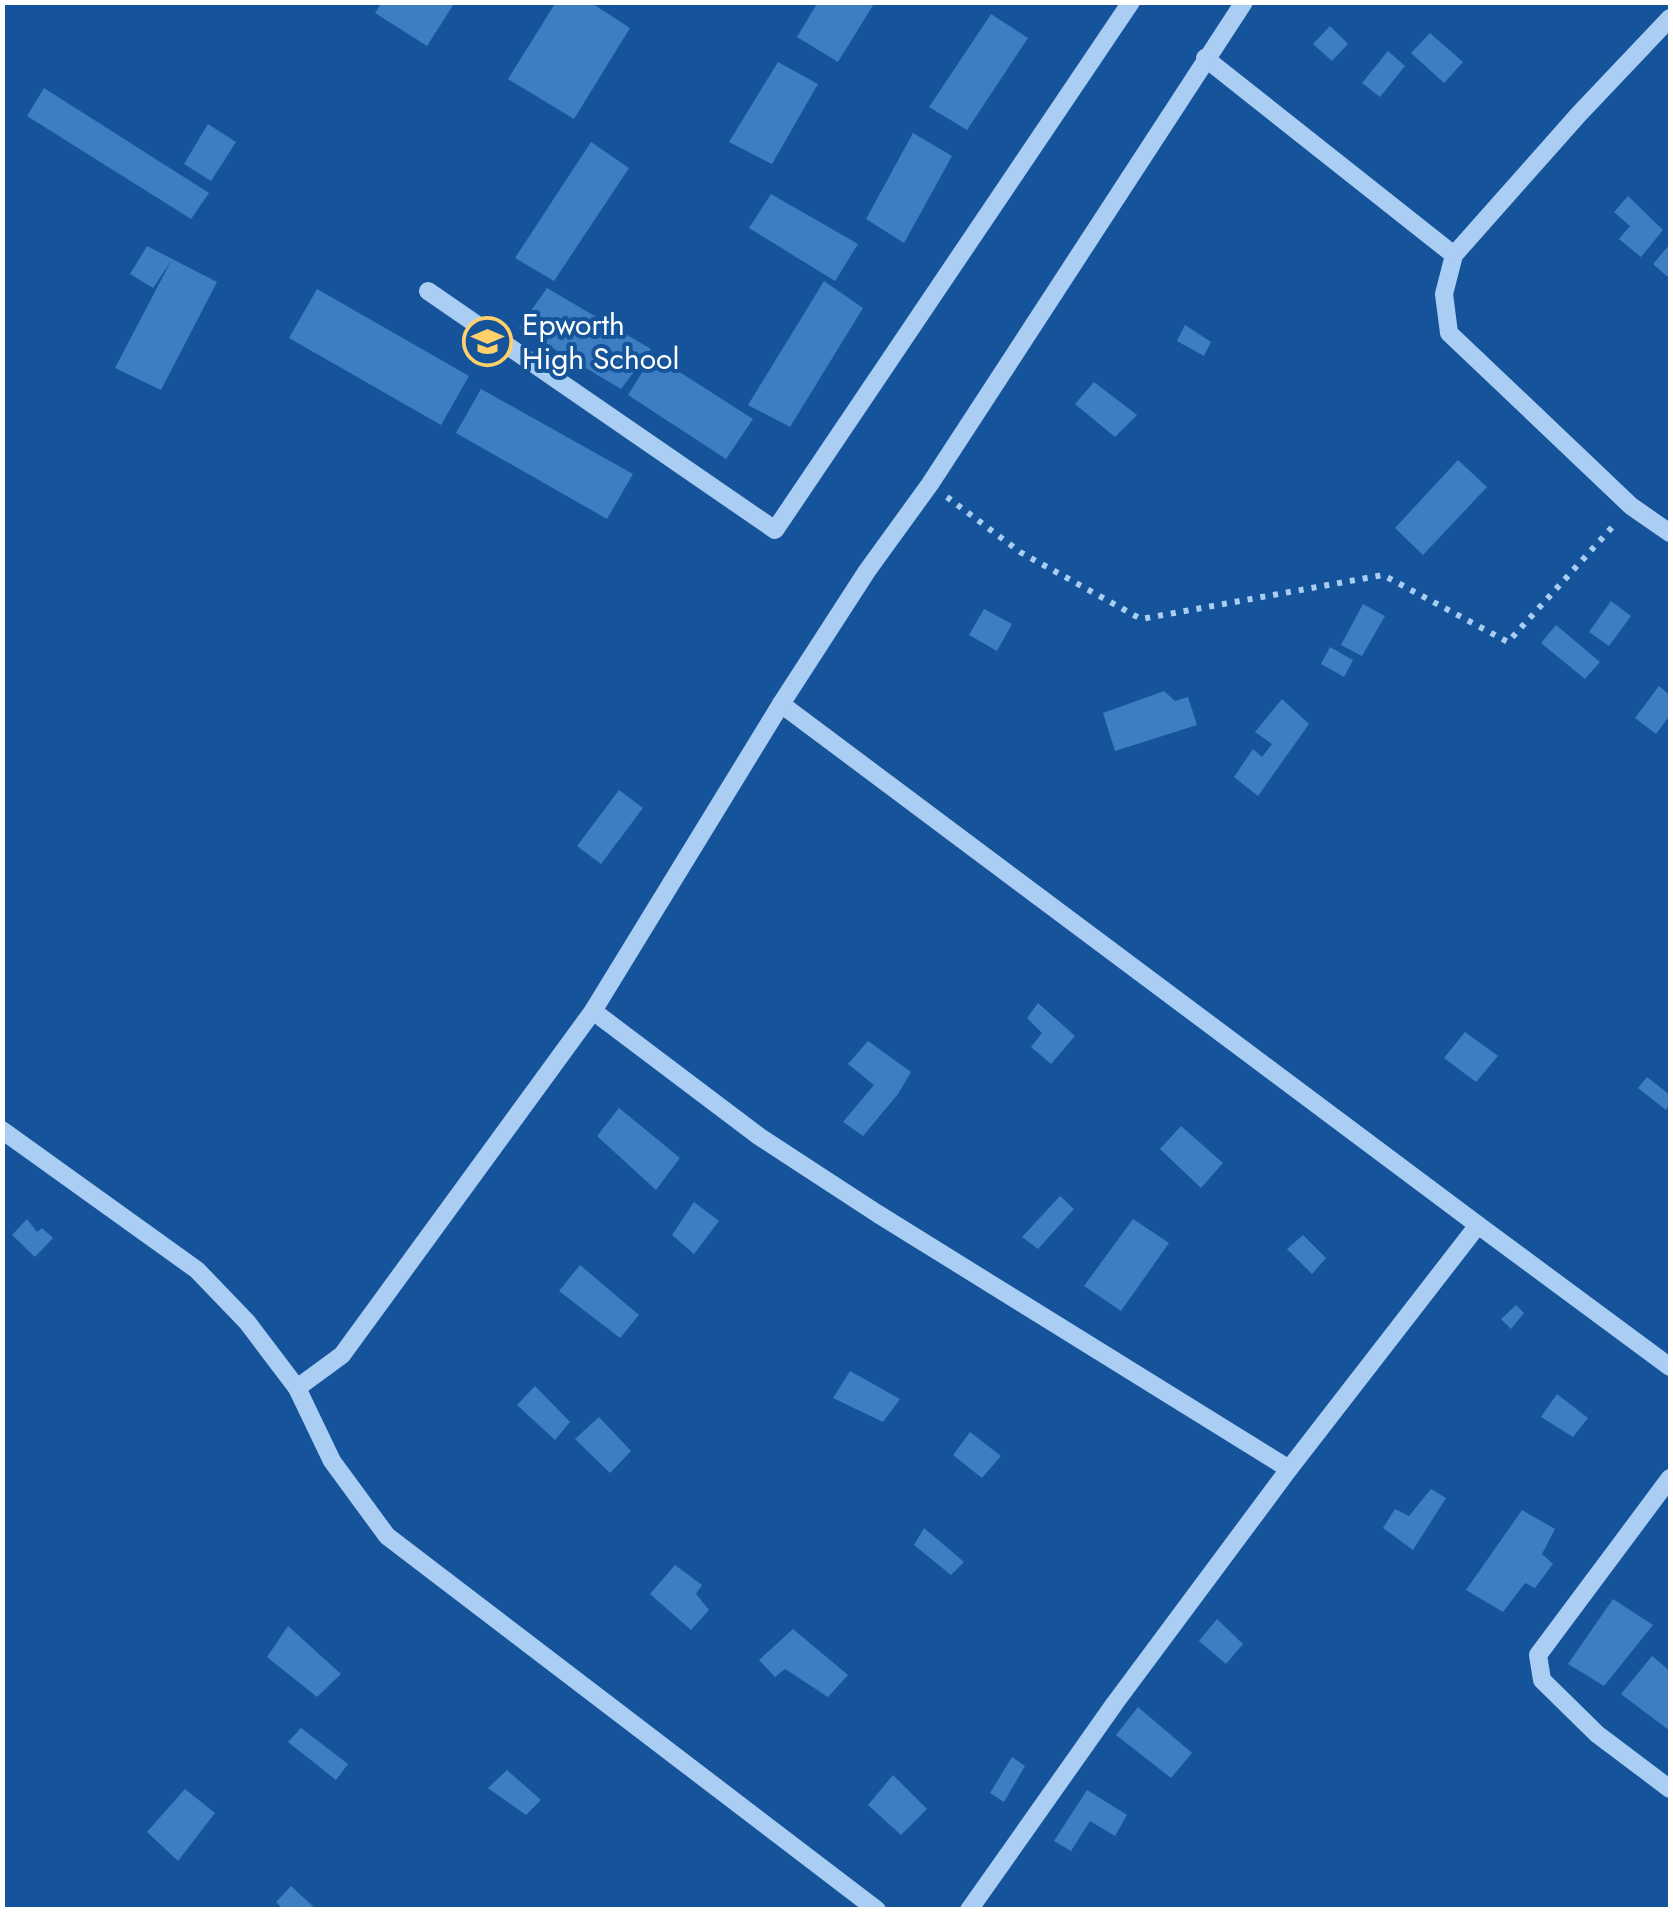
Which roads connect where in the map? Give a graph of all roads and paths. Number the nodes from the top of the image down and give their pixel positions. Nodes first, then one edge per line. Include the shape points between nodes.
1 (1132, 2) edge
2 (1244, 2) edge
3 (1670, 18) edge
4 (1205, 58) junction
5 (1454, 255) junction
6 (428, 291) dead end
7 (930, 484) junction
8 (1631, 506) junction
9 (1670, 533) edge
10 (781, 704) junction
11 (593, 1011) junction
12 (2, 1130) edge
13 (1478, 1224) junction
14 (1670, 1367) edge
15 (297, 1388) junction
16 (1289, 1470) junction
17 (1670, 1478) edge
18 (1670, 1788) edge
19 (877, 1910) edge
20 (969, 1910) edge

1 - 6 street via 775,530
2 - 4 street
3 - 5 street
4 - 5 street
4 - 7 street
5 - 8 street via 1444,294 1450,333
7 - 8 path via 1020,552 1142,619 1383,576 1508,642
7 - 10 street
8 - 9 street
10 - 11 street
10 - 13 street
11 - 15 street via 342,1355
11 - 16 street via 775,1147
12 - 15 street via 196,1270
13 - 14 street
13 - 16 street
15 - 19 street via 332,1461 387,1536
16 - 20 street
17 - 18 street via 1538,1655 1542,1680 1598,1734

